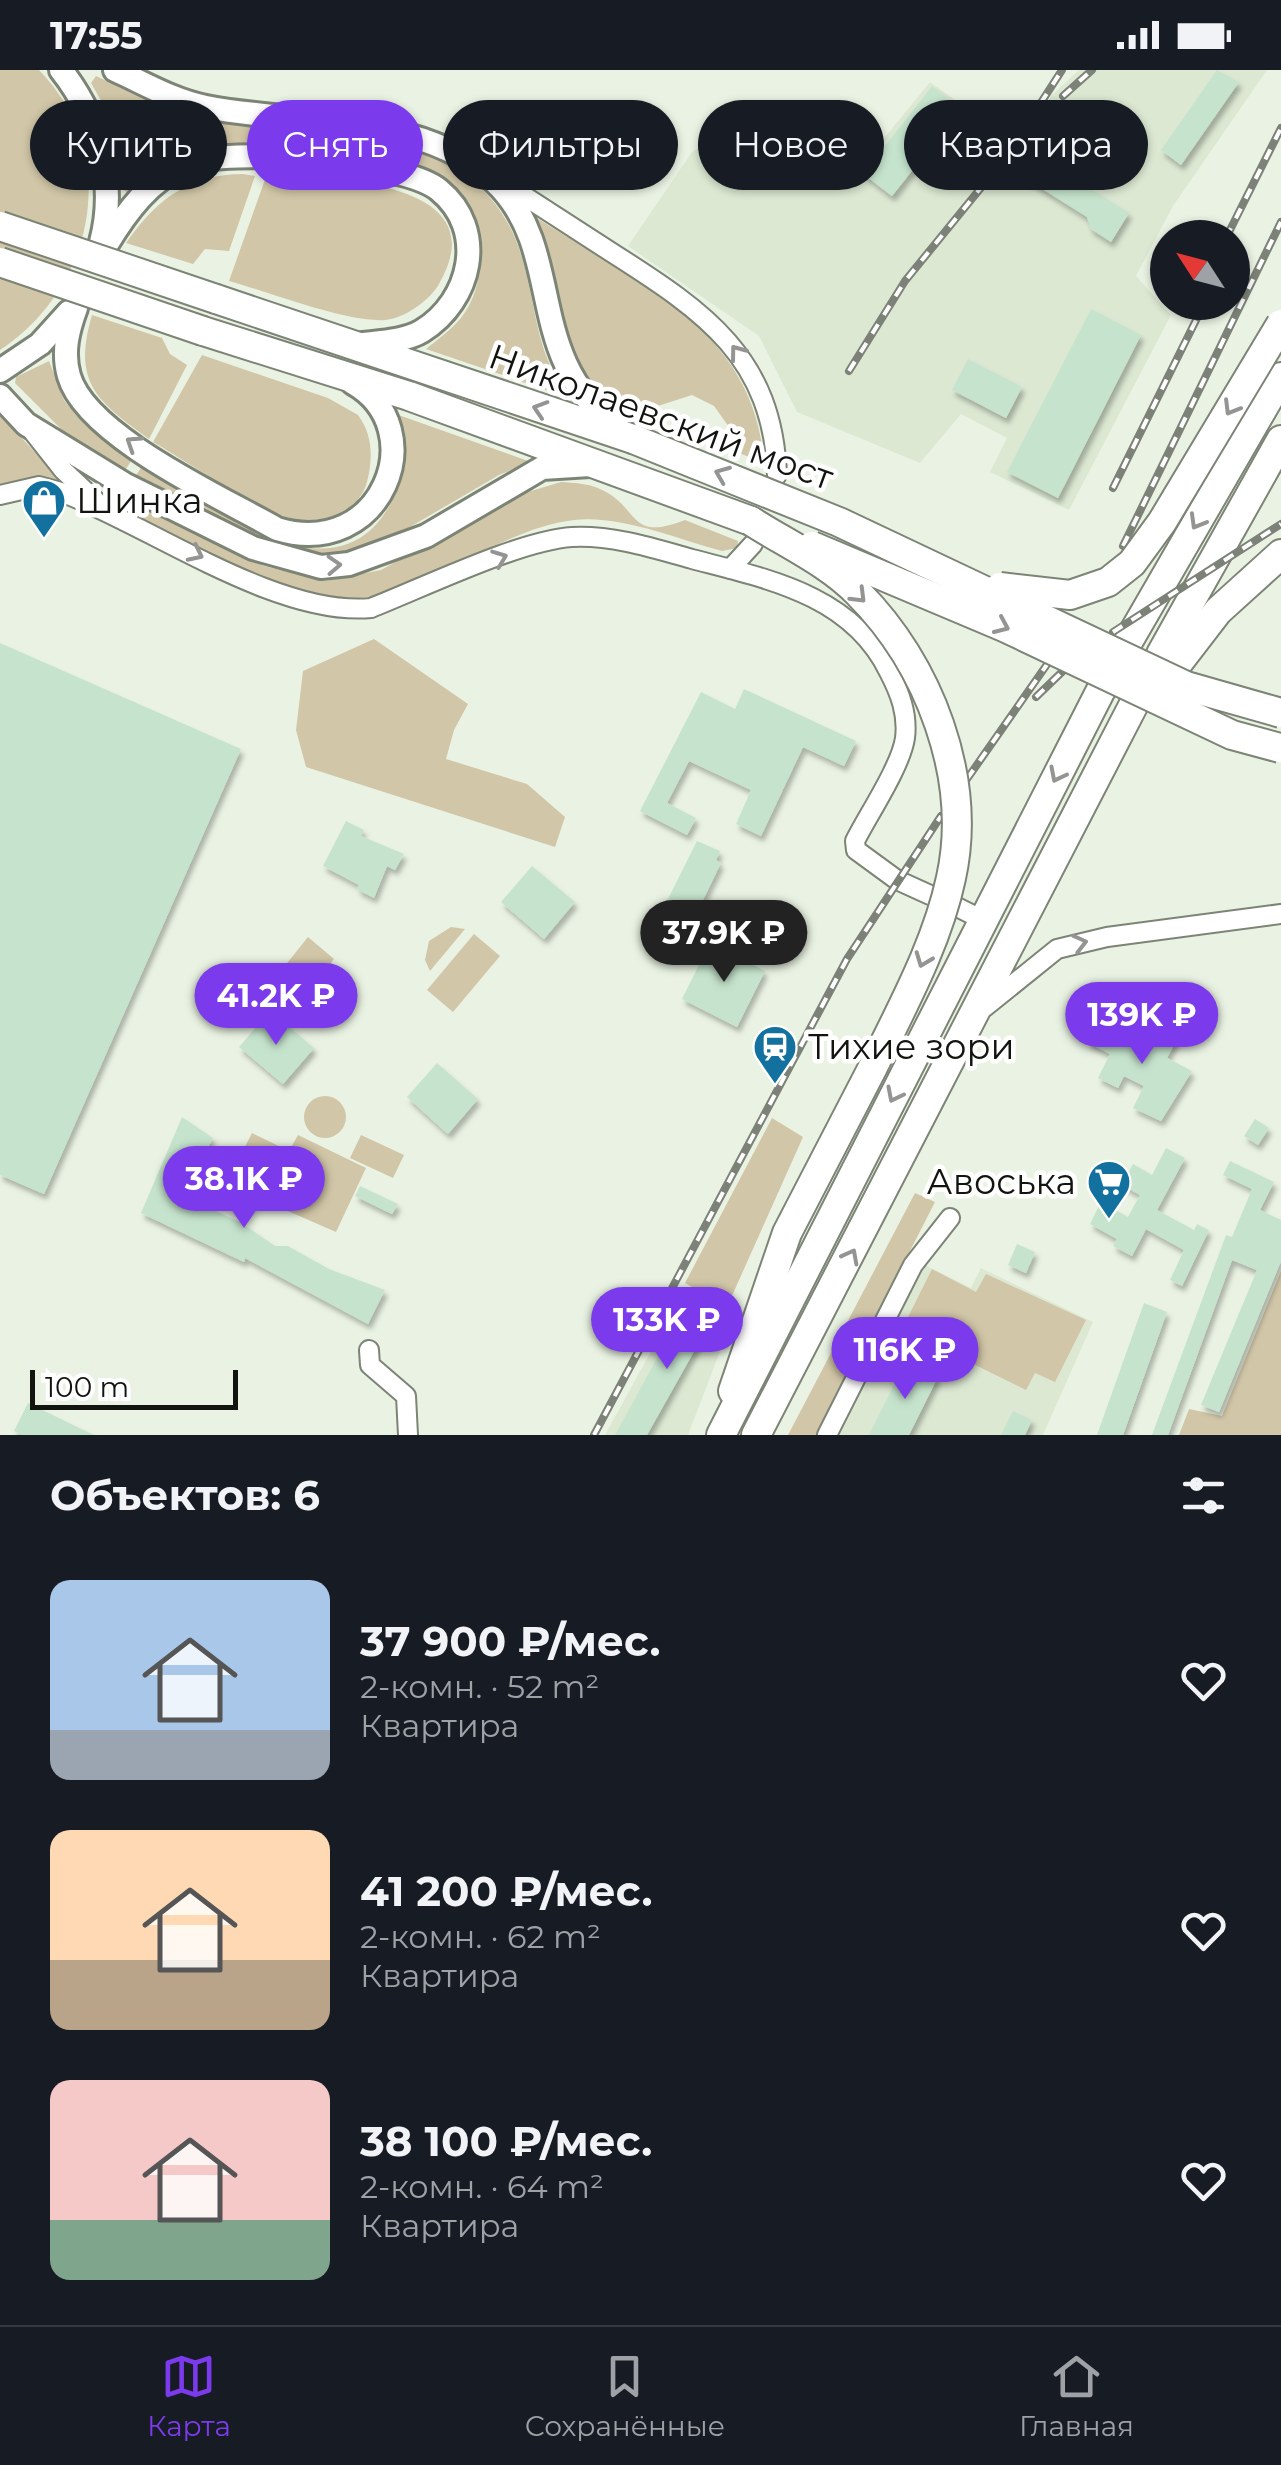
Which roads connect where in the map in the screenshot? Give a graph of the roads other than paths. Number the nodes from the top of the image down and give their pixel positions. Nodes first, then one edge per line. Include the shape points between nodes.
1 (61, 70) edge
2 (115, 70) edge
3 (443, 147) edge
4 (499, 190) edge
5 (515, 190) edge
6 (0, 226) edge
7 (0, 262) edge
8 (1281, 324) edge
9 (347, 346) junction
10 (0, 371) edge
11 (335, 374) junction
12 (1281, 377) edge
13 (0, 396) edge
14 (26, 424) junction
15 (632, 440) junction
16 (1281, 440) edge
17 (618, 471) junction
18 (777, 475) dead end
19 (0, 494) edge
20 (108, 511) junction
21 (752, 532) junction
22 (1281, 554) edge
23 (730, 568) junction
24 (971, 583) junction
25 (1129, 640) dead end
26 (1102, 688) dead end
27 (1139, 706) dead end
28 (1281, 714) edge
29 (1280, 748) edge
30 (930, 895) dead end
31 (957, 908) dead end
32 (1281, 914) edge
33 (983, 920) junction
34 (973, 1018) junction
35 (950, 1218) dead end
36 (369, 1350) dead end
37 (408, 1435) edge
38 (720, 1435) edge
39 (756, 1435) edge
40 (828, 1435) edge

1 - 9 main road via 87,110 104,160 104,243 141,195 204,158 266,156 384,170 424,180 450,201 463,221 468,271 456,302 418,334
2 - 3 main road via 204,107 382,130
4 - 15 main road via 516,210 543,284 550,328 574,384
18 -> 5 street via 768,408 756,378 719,328
6 - 9 main road, Николаевский мост, bridge
7 - 11 main road, Николаевский мост, bridge
8 -> 24 main road, bridge via 1132,564 1108,582 1070,595
15 -> 9 main road, Николаевский мост
11 -> 10 main road via 370,393 383,413 390,465 382,495 346,529 319,536 276,530 102,422 70,378 66,334 74,307 40,344
11 - 17 main road, Николаевский мост
12 -> 25 main road
13 - 14 main road
14 -> 17 main road via 124,484 237,540 321,566 349,564 426,536 542,468 580,464
14 - 20 street
24 -> 15 main road, Николаевский мост, bridge
16 - 22 main road via 1170,658
17 - 21 main road, Николаевский мост
19 - 20 street via 39,486
20 -> 23 street via 282,594 345,610 371,608 570,537 615,539
21 - 23 street
21 -> 29 main road, Николаевский мост, bridge via 1004,627 1232,735
21 -> 38 main road, bridge via 857,591 918,672 940,726 956,827 952,877 911,990 788,1234
23 - 30 street via 830,605 882,658 904,708 905,741 856,850
24 - 28 main road, Николаевский мост, bridge via 1186,686
26 -> 33 main road
27 - 34 main road
31 - 33 street
34 -> 32 street via 1058,949 1107,936
33 -> 38 main road
39 -> 34 main road
35 - 40 street via 913,1265
36 - 37 street via 370,1365 406,1396

